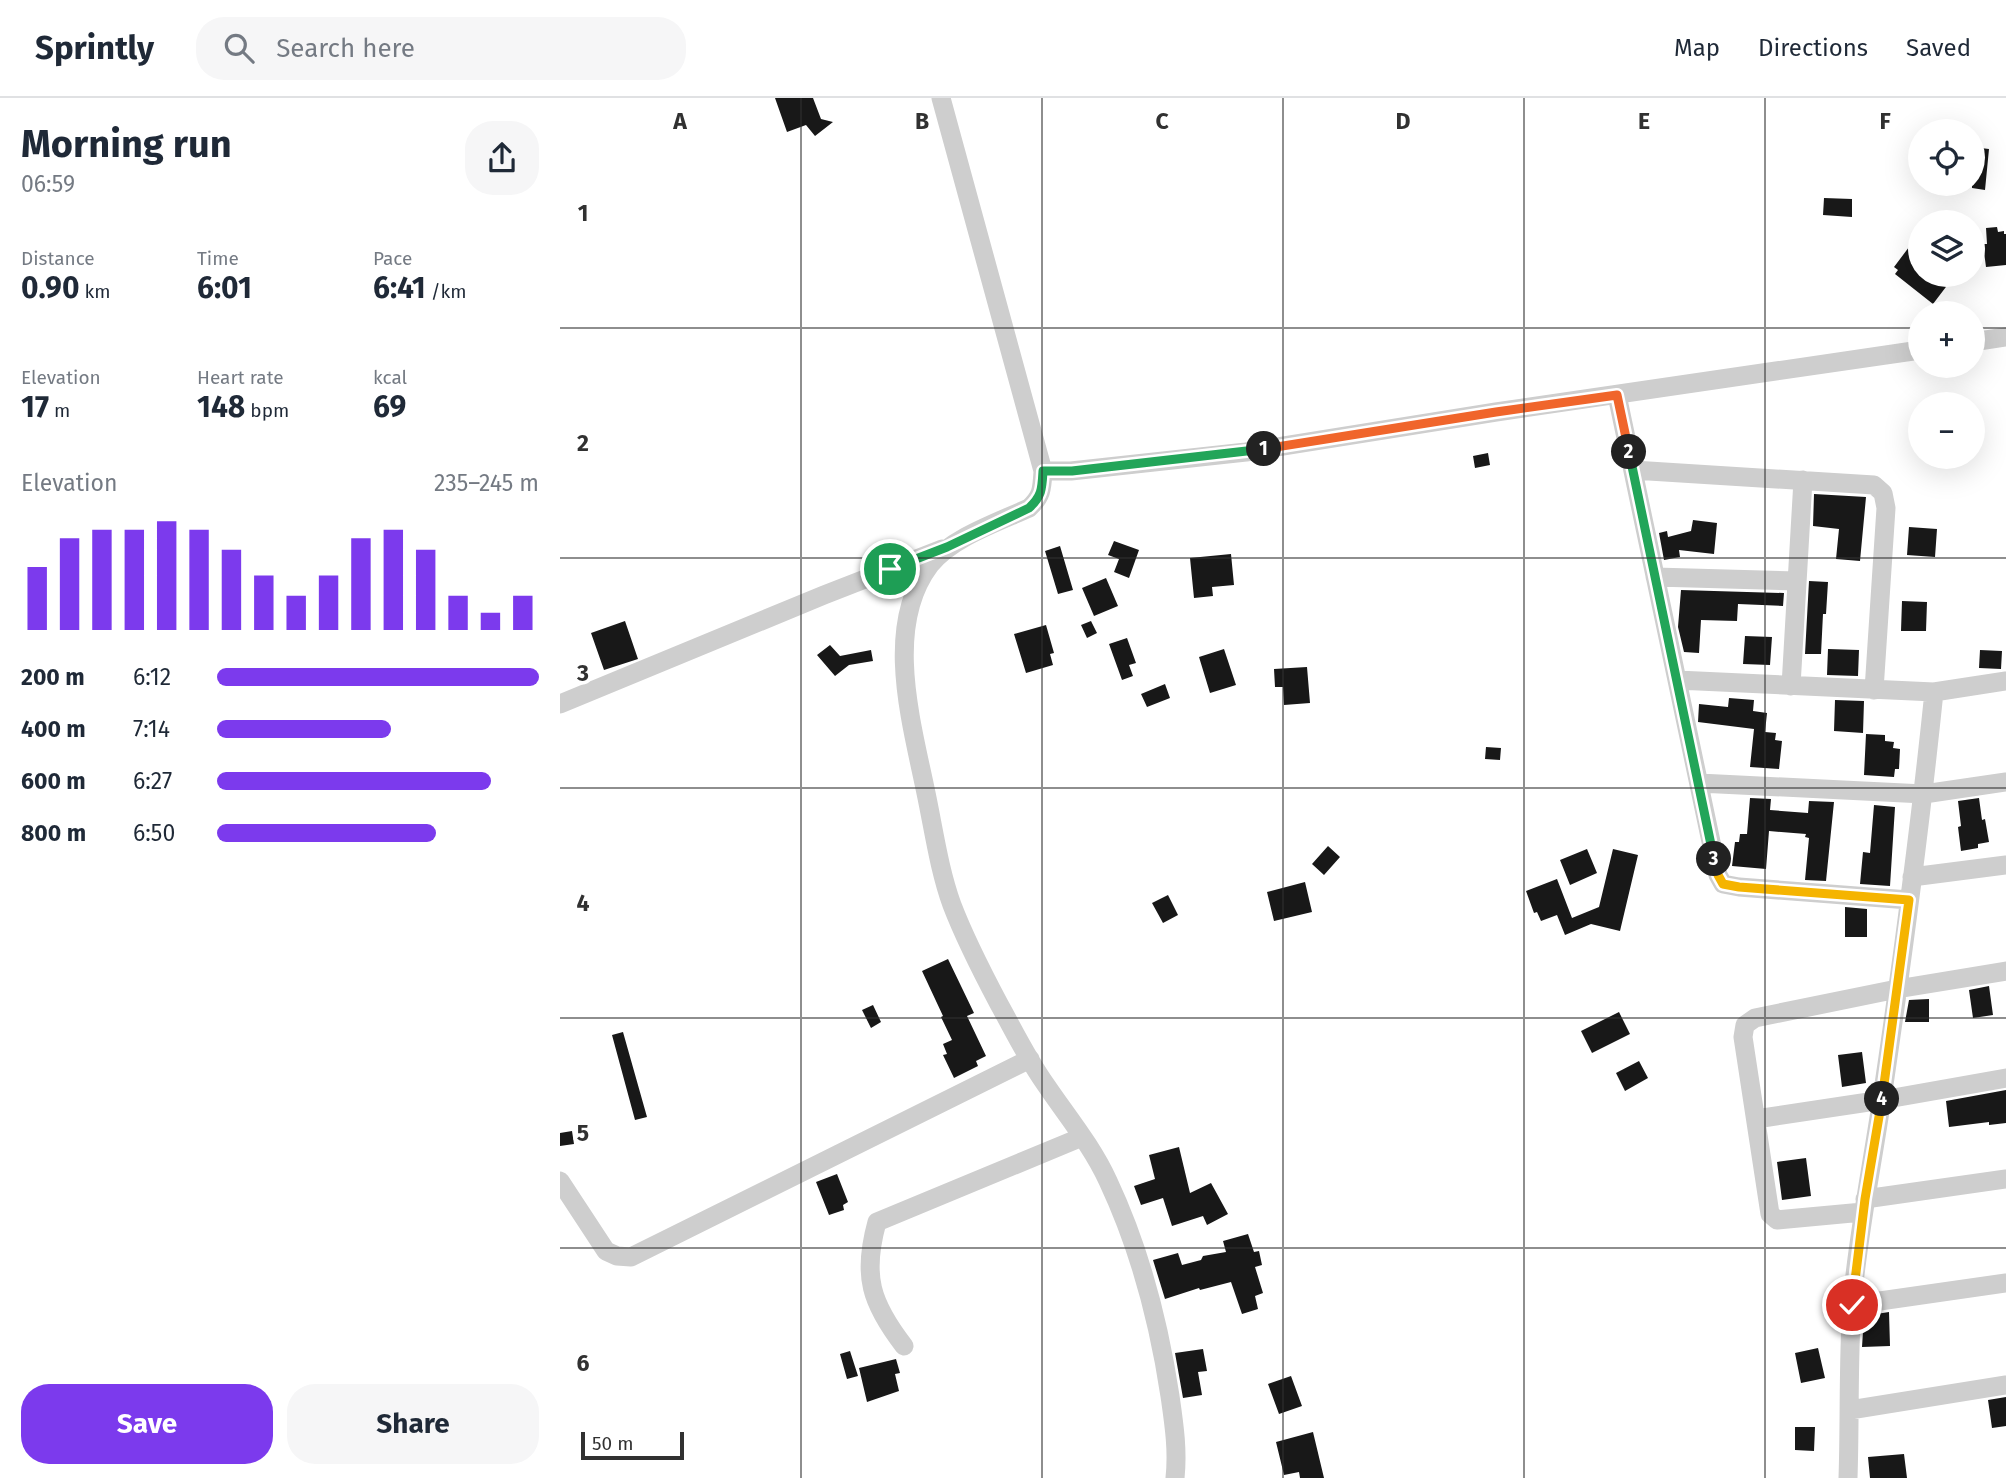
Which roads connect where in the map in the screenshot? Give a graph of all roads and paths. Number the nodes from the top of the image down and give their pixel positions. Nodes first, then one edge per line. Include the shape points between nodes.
1 (941, 98) edge
2 (2006, 337) edge
3 (1985, 340) edge
4 (1908, 352) edge
5 (1617, 395) junction
6 (1633, 470) junction
7 (1043, 471) junction
8 (1803, 480) junction
9 (947, 547) junction
10 (1655, 577) junction
11 (1797, 581) junction
12 (1677, 680) junction
13 (2006, 681) edge
14 (1791, 686) junction
15 (1874, 690) junction
16 (1934, 692) junction
17 (560, 704) edge
18 (2006, 782) edge
19 (1699, 783) junction
20 (1924, 794) junction
21 (2006, 865) edge
22 (1912, 877) junction
23 (1909, 900) junction
24 (2006, 971) edge
25 (1897, 989) junction
26 (1030, 1059) junction
27 (2006, 1078) edge
28 (1882, 1100) junction
29 (1756, 1119) junction
30 (1082, 1138) junction
31 (2006, 1179) edge
32 (560, 1181) edge
33 (1864, 1205) junction
34 (2006, 1283) edge
35 (1852, 1305) junction
36 (904, 1346) dead end
37 (2006, 1385) edge
38 (1850, 1410) junction
39 (1175, 1478) edge
40 (1848, 1478) edge

1 - 7 street
2 - 3 street
4 - 5 street
5 - 6 street
5 - 7 street via 1246,452
6 - 8 street
6 - 10 street
7 - 9 street via 1039,499 1029,508
8 - 11 street
8 - 15 street via 1874,485 1883,493 1886,508
9 - 17 street
9 - 26 street via 929,566 906,620 908,700 952,905
10 - 11 street
10 - 12 street
11 - 14 street
12 - 14 street
12 - 19 street
13 - 16 street
14 - 15 street
15 - 16 street
16 - 20 street
18 - 20 street
19 - 20 street
19 - 23 street via 1723,884
20 - 22 street
21 - 22 street
22 - 23 street
23 - 25 street
24 - 25 street
25 - 28 street
25 - 29 street via 1755,1018 1745,1025
26 - 30 street
26 - 32 street via 631,1257 606,1251
27 - 28 street
28 - 29 street
28 - 33 street
29 - 33 street via 1770,1214 1777,1220
30 - 36 street via 877,1222 869,1269 873,1293
30 - 39 street via 1110,1185 1143,1272 1163,1353 1176,1437
31 - 33 street
33 - 35 street
34 - 35 street
35 - 38 street
37 - 38 street
38 - 40 street

